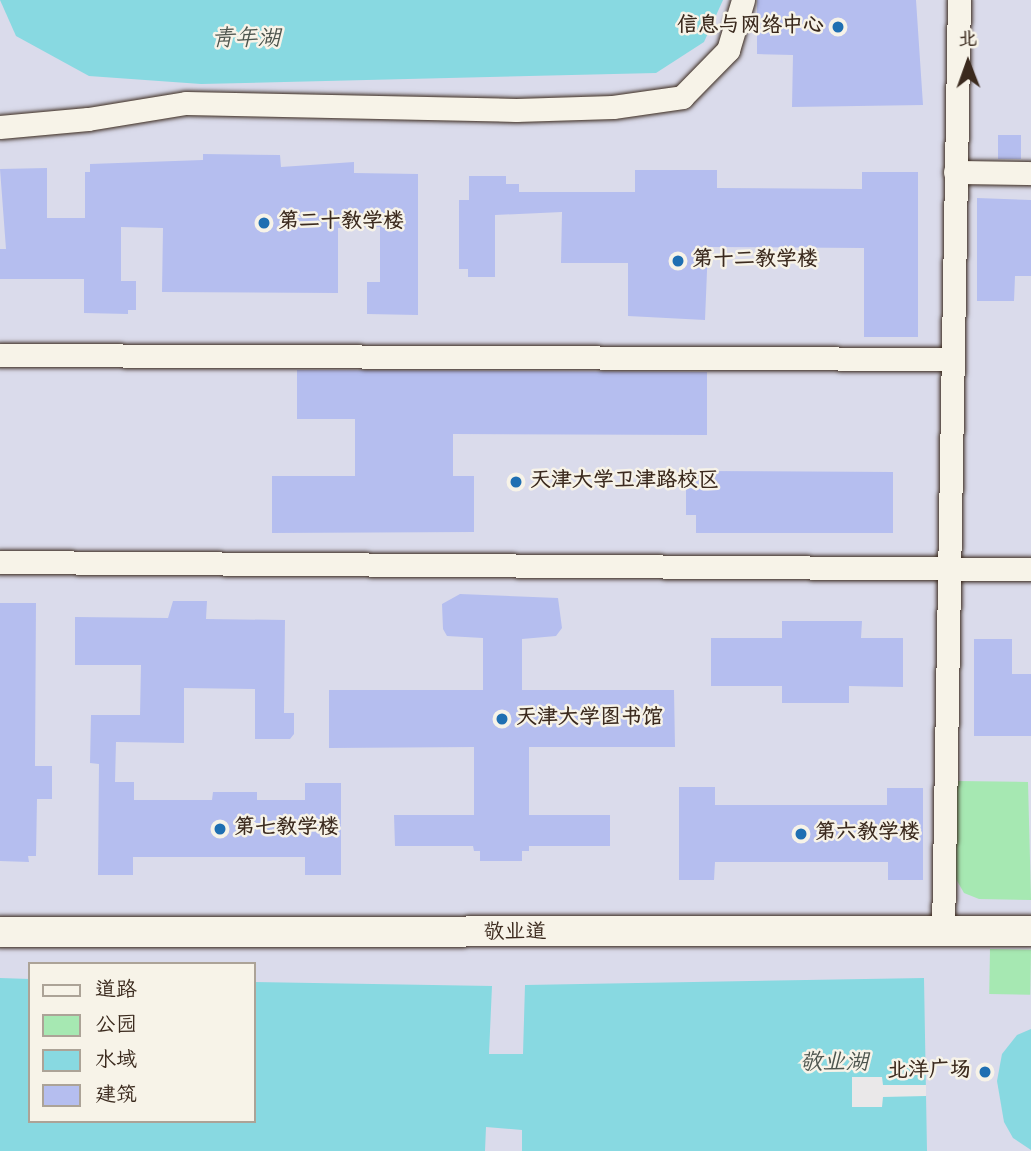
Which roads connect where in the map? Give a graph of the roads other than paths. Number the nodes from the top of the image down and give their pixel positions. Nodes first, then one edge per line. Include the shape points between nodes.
1 (743, 0) edge
2 (959, 0) edge
3 (0, 127) edge
4 (955, 173) junction
5 (1031, 173) edge
6 (0, 355) edge
7 (953, 359) junction
8 (0, 562) edge
9 (948, 567) junction
10 (1031, 569) edge
11 (1031, 931) edge
12 (0, 932) edge
13 (943, 932) junction

1 - 3 street via 729,50 682,97 612,107 516,110 186,103
2 - 4 street
4 - 5 street
4 - 7 street
6 - 7 street
7 - 9 street
8 - 9 street
9 - 10 street
9 - 13 street
11 - 13 street, 敬业道
12 - 13 street, 敬业道

